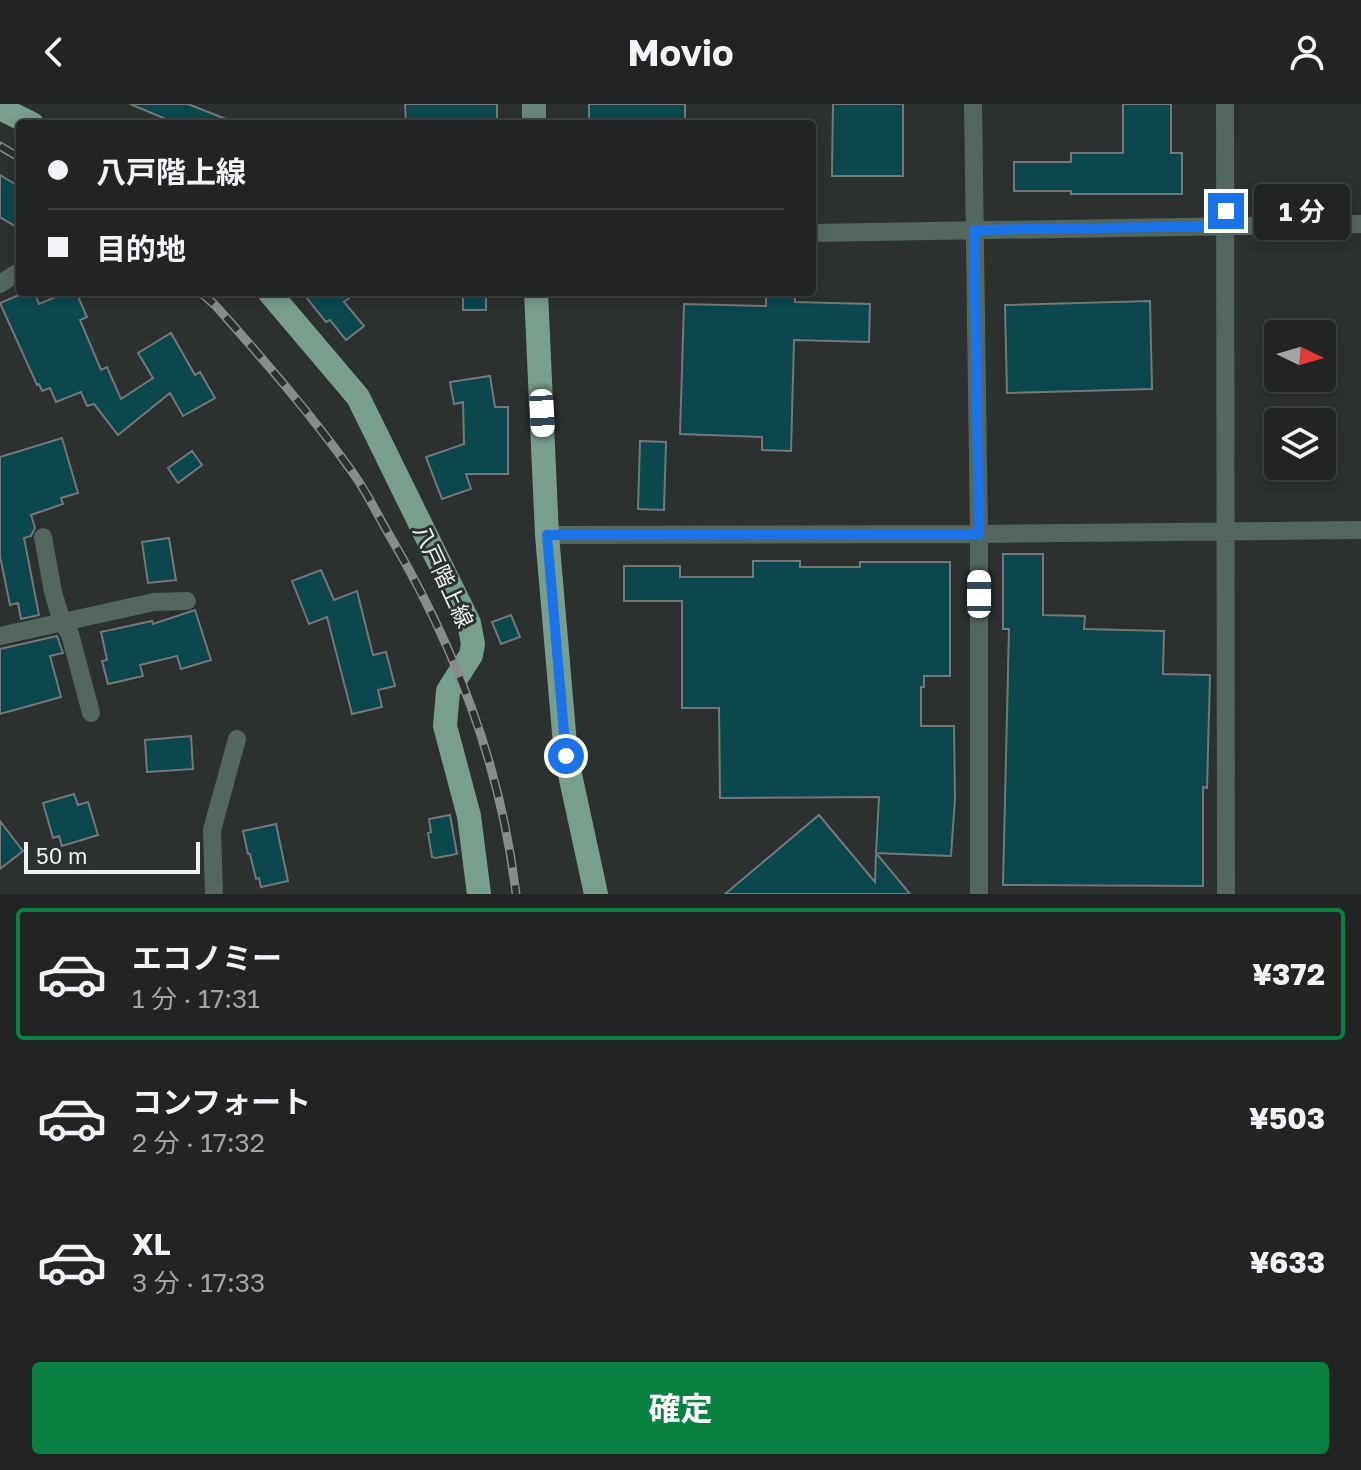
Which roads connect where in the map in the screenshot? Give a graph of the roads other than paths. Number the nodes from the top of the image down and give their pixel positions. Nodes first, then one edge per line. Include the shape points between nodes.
1 (973, 104) edge
2 (1225, 104) edge
3 (0, 108) edge
4 (24, 120) edge
5 (1361, 224) edge
6 (1226, 226) junction
7 (974, 230) junction
8 (816, 233) edge
9 (272, 296) edge
10 (536, 296) edge
11 (1361, 530) edge
12 (1227, 532) junction
13 (979, 534) junction
14 (547, 535) junction
15 (43, 537) dead end
16 (187, 601) dead end
17 (62, 622) junction
18 (0, 636) edge
19 (91, 713) dead end
20 (237, 739) dead end
21 (214, 894) edge
22 (479, 894) edge
23 (596, 894) edge
24 (979, 894) edge
25 (1226, 894) edge

1 - 7 street
2 - 6 street
3 - 4 main road
5 - 6 street
6 - 7 street
6 - 12 street
7 - 8 street
7 - 13 street
9 - 22 main road, 八戸階上線 via 358,397 469,623 471,655 448,691 445,726 469,816
10 - 14 main road
11 - 12 street
12 - 13 street
12 - 25 street
13 - 14 street
13 - 24 street
14 - 23 main road via 566,756
15 - 17 street
16 - 17 street via 154,602
17 - 18 street
17 - 19 street
20 - 21 street via 212,830

